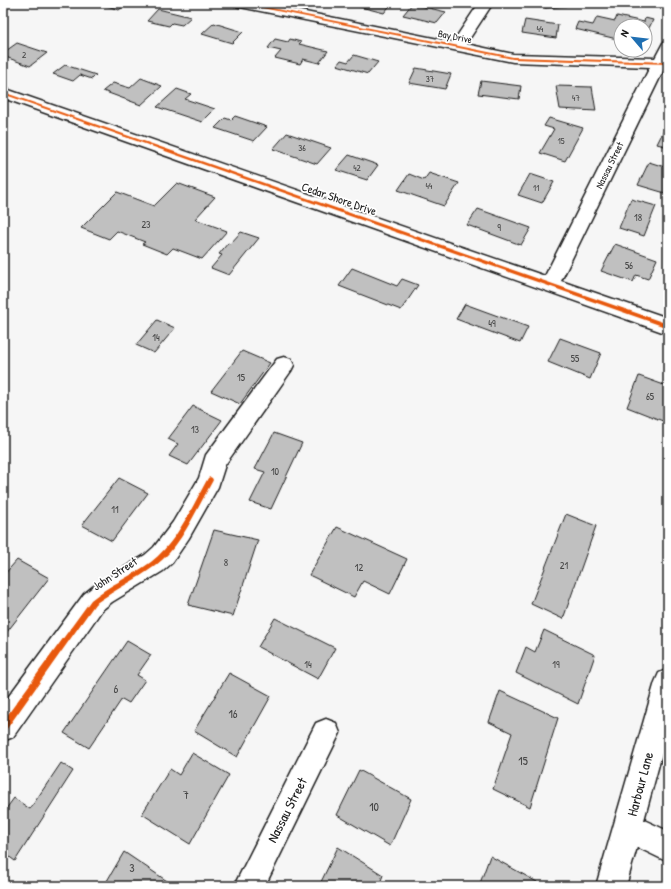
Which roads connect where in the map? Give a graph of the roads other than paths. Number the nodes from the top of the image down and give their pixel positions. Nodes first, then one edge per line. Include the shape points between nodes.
1 (240, 3) edge
2 (314, 3) edge
3 (486, 3) edge
4 (301, 16) junction
5 (668, 46) edge
6 (457, 47) junction
7 (664, 63) edge
8 (3, 93) edge
9 (550, 284) junction
10 (668, 326) edge
11 (284, 365) dead end
12 (668, 682) edge
13 (3, 727) edge
14 (326, 733) dead end
15 (628, 827) junction
16 (668, 847) edge
17 (249, 886) edge
18 (611, 886) edge

1 - 4 street, Bay Drive
2 - 4 street
3 - 6 street
4 - 6 street, Bay Drive
5 - 7 street, Nassau Street
6 - 7 street, Bay Drive via 513,58
7 - 9 street, Nassau Street
8 - 9 street, Cedar Shore Drive
9 - 10 street, Cedar Shore Drive
11 - 13 street, John Street via 214,462 210,480 181,530 163,554 154,563 93,602
12 - 15 street, Harbour Lane
14 - 17 street, Nassau Street
15 - 16 street
15 - 18 street, Harbour Lane

